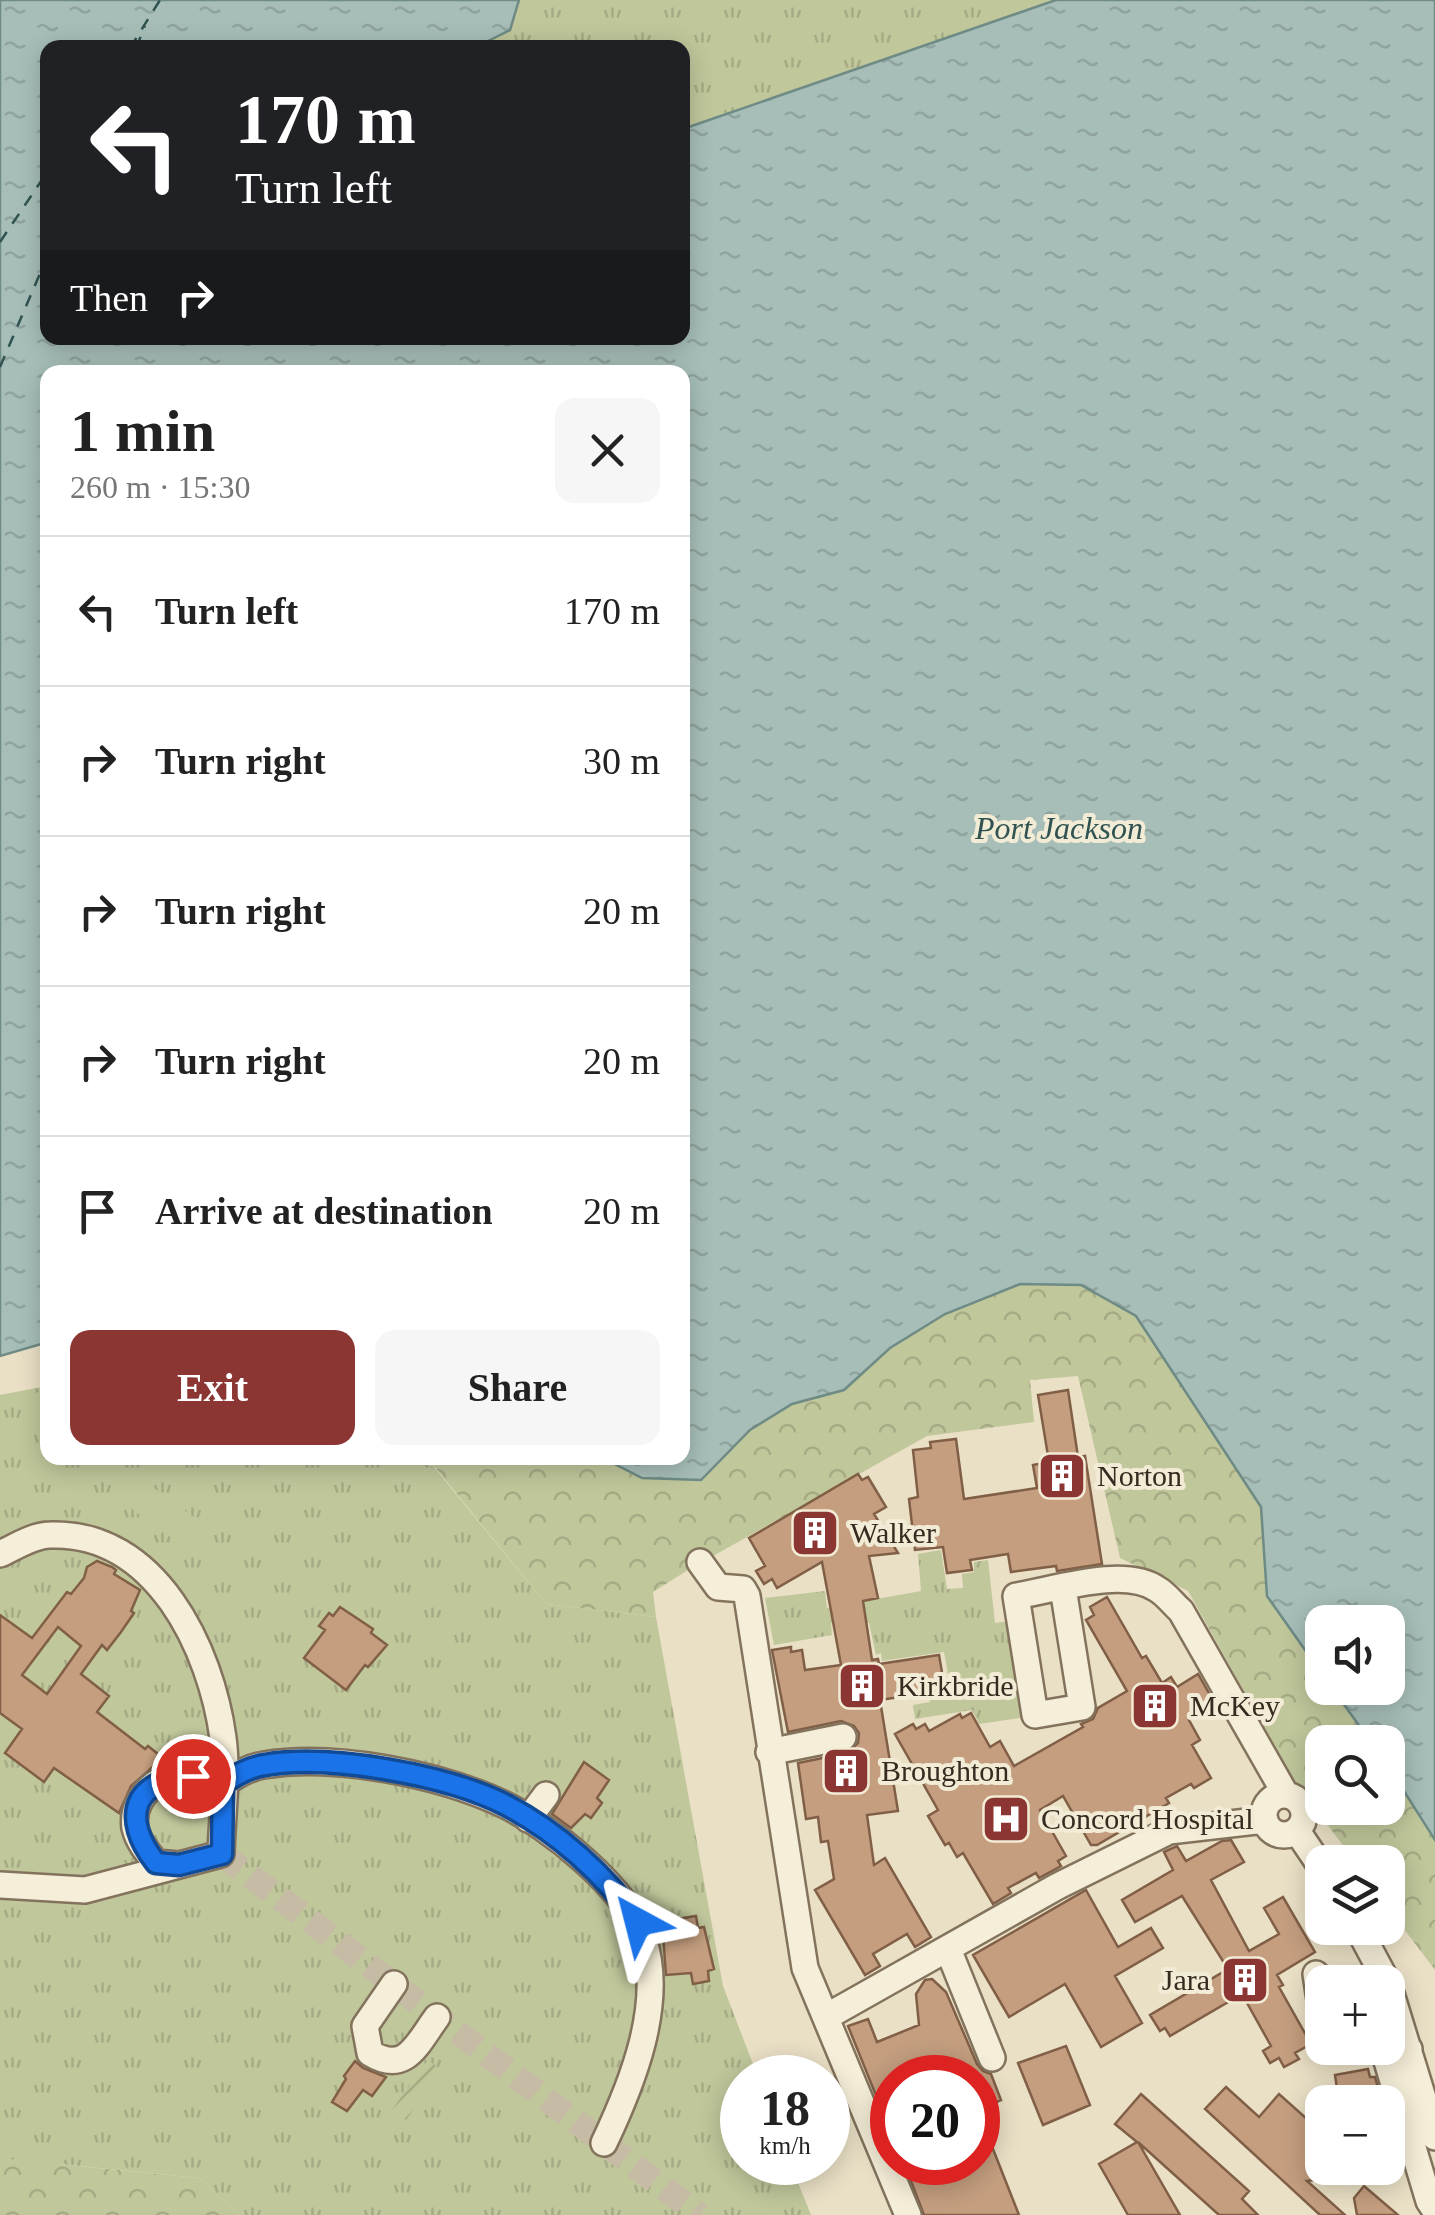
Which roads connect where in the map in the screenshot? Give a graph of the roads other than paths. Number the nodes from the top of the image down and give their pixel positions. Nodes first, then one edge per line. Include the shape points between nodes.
1 (0, 1554) edge
2 (700, 1562) dead end
3 (1063, 1588) junction
4 (843, 1737) dead end
5 (769, 1752) junction
6 (223, 1792) junction
7 (546, 1795) dead end
8 (1286, 1795) junction
9 (528, 1818) junction
10 (1265, 1820) junction
11 (1297, 1832) junction
12 (1306, 1845) edge
13 (179, 1865) junction
14 (0, 1885) edge
15 (948, 1949) junction
16 (394, 1984) dead end
17 (437, 2016) dead end
18 (826, 2017) junction
19 (991, 2055) edge
20 (1393, 2065) edge
21 (1404, 2065) edge
22 (1428, 2088) edge
23 (1435, 2137) edge
24 (604, 2142) dead end
25 (1435, 2210) edge
26 (908, 2215) edge

1 - 6 lane via 46,1534 86,1538 127,1554 165,1591 200,1650 222,1735
2 - 5 lane via 718,1586 735,1586 746,1596
3 - 3 lane via 1082,1707 1035,1715 1016,1596
3 - 8 lane via 1136,1579 1181,1610
4 - 5 lane
5 - 18 lane via 800,1949
6 - 9 lane via 238,1774 263,1765 321,1762 405,1773
6 - 13 lane via 222,1854
6 - 13 lane via 193,1776 150,1785 134,1825 156,1863
7 - 9 lane
8 - 10 lane via 1269,1802
8 - 11 lane via 1304,1813
9 - 24 lane via 604,1879 638,1922 645,1942 649,1998 643,2035
10 - 11 lane via 1278,1834
10 - 15 lane via 1169,1830
11 - 12 lane
13 - 14 lane via 85,1890
15 - 18 lane
15 - 19 lane
16 - 17 lane via 365,2026 370,2052 396,2063
18 - 26 lane
20 - 25 lane
21 - 22 lane
22 - 23 lane

